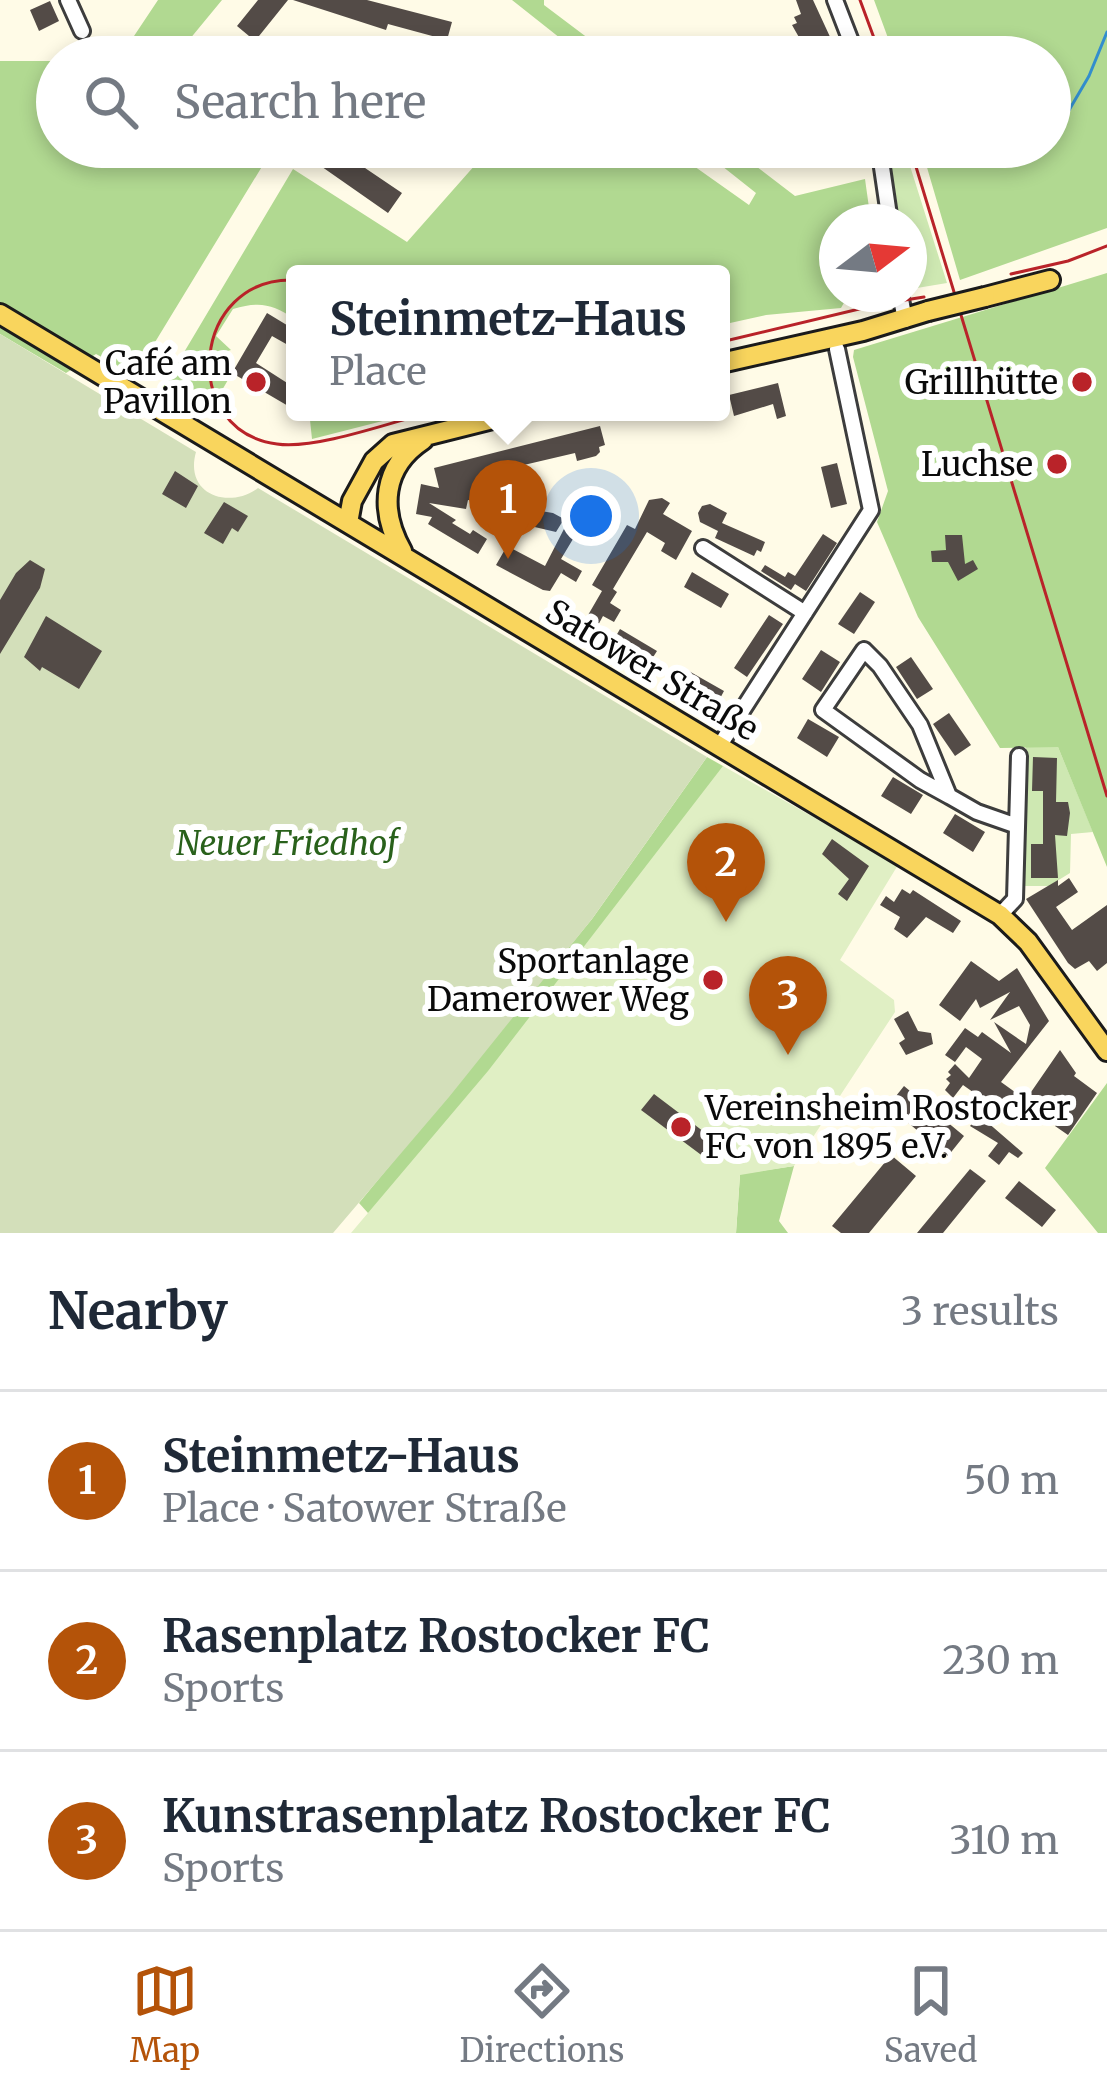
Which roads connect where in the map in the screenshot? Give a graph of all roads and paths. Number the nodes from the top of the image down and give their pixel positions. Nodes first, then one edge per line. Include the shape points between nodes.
1 (68, 0) edge
2 (835, 0) edge
3 (82, 31) dead end
4 (849, 36) edge
5 (882, 168) edge
6 (887, 204) edge
7 (1051, 280) dead end
8 (904, 312) edge
9 (0, 314) edge
10 (905, 320) junction
11 (837, 349) dead end
12 (730, 361) edge
13 (485, 421) edge
14 (430, 435) junction
15 (386, 492) junction
16 (348, 523) junction
17 (703, 548) dead end
18 (405, 555) junction
19 (805, 613) junction
20 (720, 745) junction
21 (1019, 756) dead end
22 (949, 796) junction
23 (1017, 826) junction
24 (1000, 915) junction
25 (1107, 1051) edge

1 - 3 street
2 - 4 street
5 - 6 street
7 - 10 main road, bridge
8 - 10 street
9 - 16 main road, Satower Straße
10 - 12 main road
11 - 19 street via 872,503
13 - 14 main road
14 - 15 main road via 400,458
14 - 16 main road via 393,444 374,461
15 - 16 main road via 369,519
15 - 18 main road
16 - 18 main road, Satower Straße
17 - 19 street
18 - 20 main road, Satower Straße
19 - 20 street
20 - 24 main road, Satower Straße
21 - 23 street
22 - 22 street via 920,724 864,650 823,710
22 - 23 street
23 - 24 street via 1015,898
24 - 25 main road, Satower Straße

